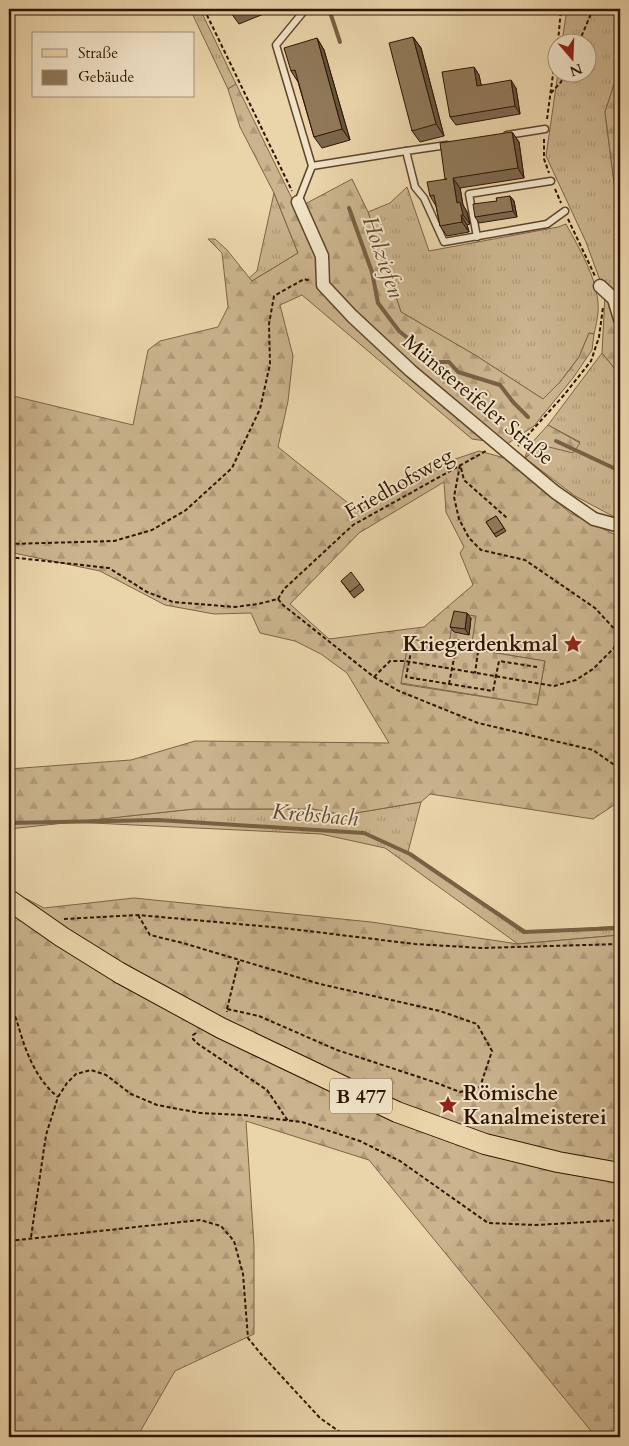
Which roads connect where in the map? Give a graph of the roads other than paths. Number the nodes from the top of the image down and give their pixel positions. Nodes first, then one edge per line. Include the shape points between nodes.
1 (303, 9) edge
2 (545, 129) road end
3 (499, 137) edge
4 (452, 144) edge
5 (406, 151) junction
6 (312, 166) junction
7 (551, 181) road end
8 (298, 202) joint
9 (565, 211) road end
10 (477, 237) junction
11 (600, 286) road end
12 (620, 319) edge
13 (620, 526) edge
14 (9, 900) edge
15 (620, 1173) edge

1 - 6 lane via 276,46
2 - 3 lane
4 - 5 lane
5 - 6 lane
5 - 10 lane via 414,187 424,198 444,242
6 - 8 lane
7 - 10 lane via 469,194
8 - 13 street, Münstereifeler Straße via 322,256 323,285 352,316 410,371 555,492 594,519
9 - 10 lane via 547,224
11 - 12 street via 614,299
14 - 15 main road, B 477, bridge via 120,973 224,1018 368,1099 486,1144

